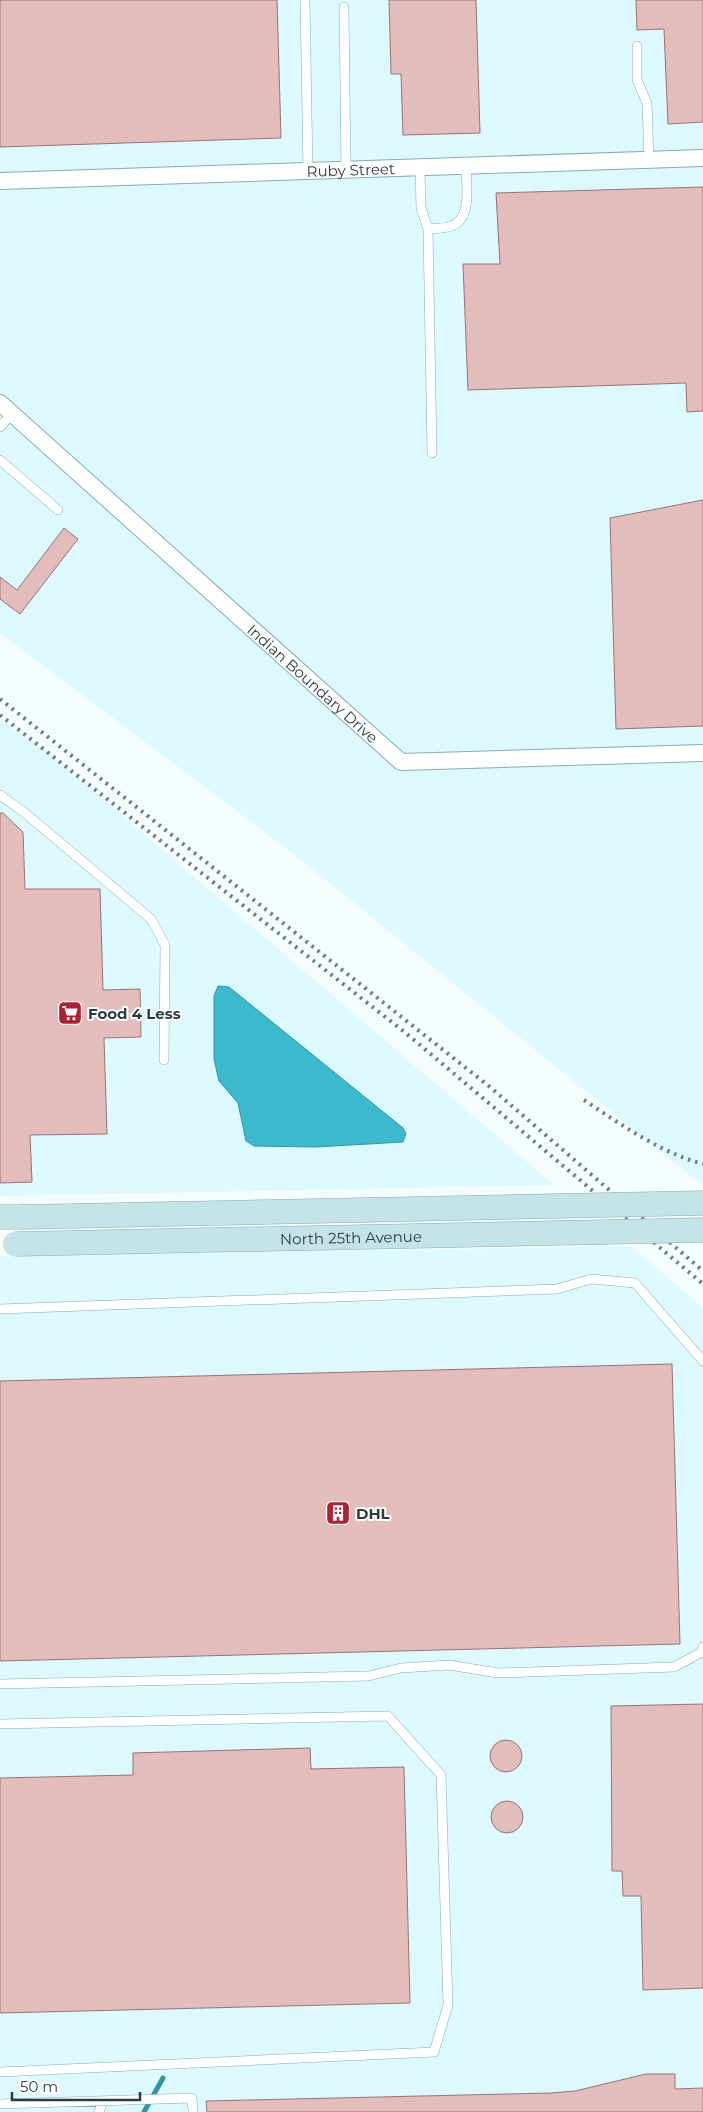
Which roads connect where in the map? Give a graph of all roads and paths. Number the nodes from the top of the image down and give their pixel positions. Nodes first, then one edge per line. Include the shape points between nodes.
1 (305, 0) edge
2 (344, 6) dead end
3 (638, 46) dead end
4 (703, 158) edge
5 (649, 160) junction
6 (466, 166) junction
7 (420, 167) junction
8 (346, 170) junction
9 (308, 171) junction
10 (0, 181) edge
11 (428, 229) junction
12 (0, 403) edge
13 (12, 414) junction
14 (0, 427) edge
15 (432, 453) dead end
16 (0, 460) edge
17 (58, 510) dead end
18 (703, 753) edge
19 (0, 795) edge
20 (164, 1060) dead end
21 (703, 1202) edge
22 (0, 1217) edge
23 (703, 1230) edge
24 (0, 1244) edge
25 (0, 1309) edge
26 (703, 1362) edge
27 (703, 1647) edge
28 (0, 1684) edge
29 (0, 1724) edge
30 (0, 2072) edge
31 (103, 2101) junction
32 (0, 2104) edge
33 (99, 2112) edge
34 (193, 2112) edge

1 - 9 lane
2 - 8 lane
3 - 5 lane via 638,80 646,103
4 - 5 street, Ruby Street
5 - 6 street, Ruby Street
6 - 7 street, Ruby Street
6 - 11 lane via 466,212 460,222 450,227
7 - 8 street, Ruby Street
7 - 11 lane via 421,208
8 - 9 street, Ruby Street
9 - 10 street, Ruby Street
11 - 15 lane
12 - 13 street, Indian Boundary Drive
13 - 14 lane
13 - 18 street, Indian Boundary Drive via 400,762
16 - 17 lane
19 - 20 lane via 151,919 165,945
21 - 22 main road, North 25th Avenue, bridge
23 - 24 main road, North 25th Avenue, bridge
25 - 26 lane via 557,1288 591,1279 635,1283
27 - 28 lane via 702,1652 674,1667 498,1673 449,1665 401,1668 369,1676
29 - 30 lane via 388,1716 441,1775 448,2005 434,2052
31 - 32 lane
31 - 33 lane
31 - 34 lane via 192,2098

